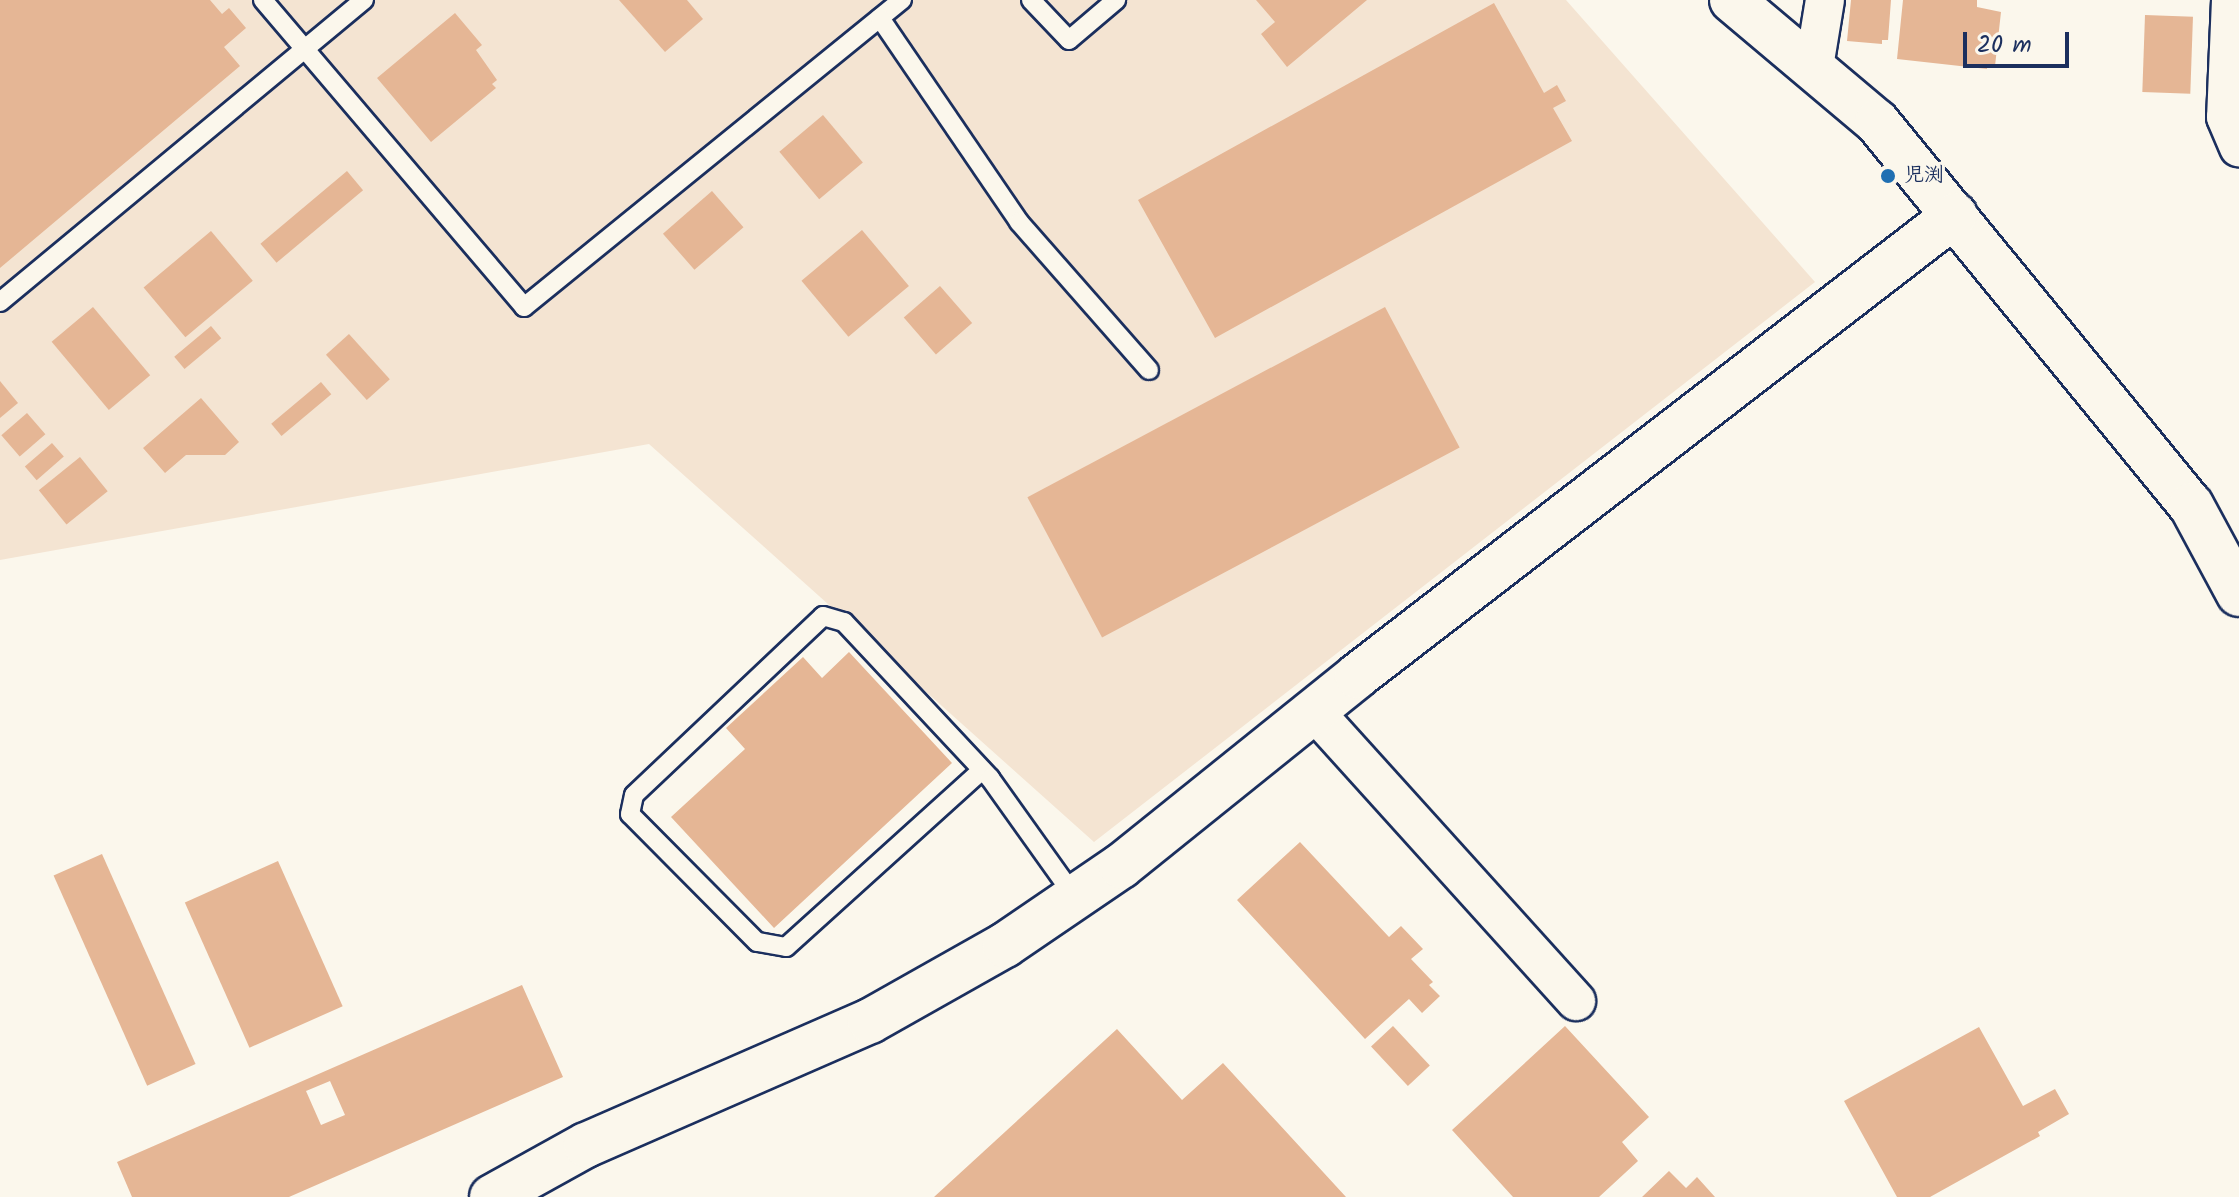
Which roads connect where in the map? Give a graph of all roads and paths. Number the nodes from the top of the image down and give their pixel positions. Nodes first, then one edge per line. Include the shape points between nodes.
1 (263, 0) edge
2 (364, 0) edge
3 (1031, 0) edge
4 (1116, 0) edge
5 (1732, 0) edge
6 (1825, 0) edge
7 (2231, 0) edge
8 (889, 7) edge
9 (305, 50) junction
10 (1814, 67) junction
11 (2239, 147) edge
12 (1955, 215) junction
13 (0, 302) edge
14 (1149, 370) dead end
15 (2239, 594) edge
16 (1314, 711) junction
17 (982, 770) junction
18 (1075, 897) junction
19 (1576, 1001) dead end
20 (492, 1197) edge

1 - 9 lane
2 - 9 lane
3 - 4 lane via 1069,40
5 - 10 street
6 - 10 street
7 - 11 street via 2226,117
8 - 9 lane via 524,307
8 - 14 lane via 1019,222
9 - 13 lane
10 - 12 street via 1877,122
12 - 15 street via 2191,505
12 - 16 street
16 - 18 street
16 - 19 street
17 - 17 lane via 844,622 823,616 634,795 630,814 757,942 786,947
17 - 18 lane
18 - 20 street via 1005,945 870,1021 586,1145

